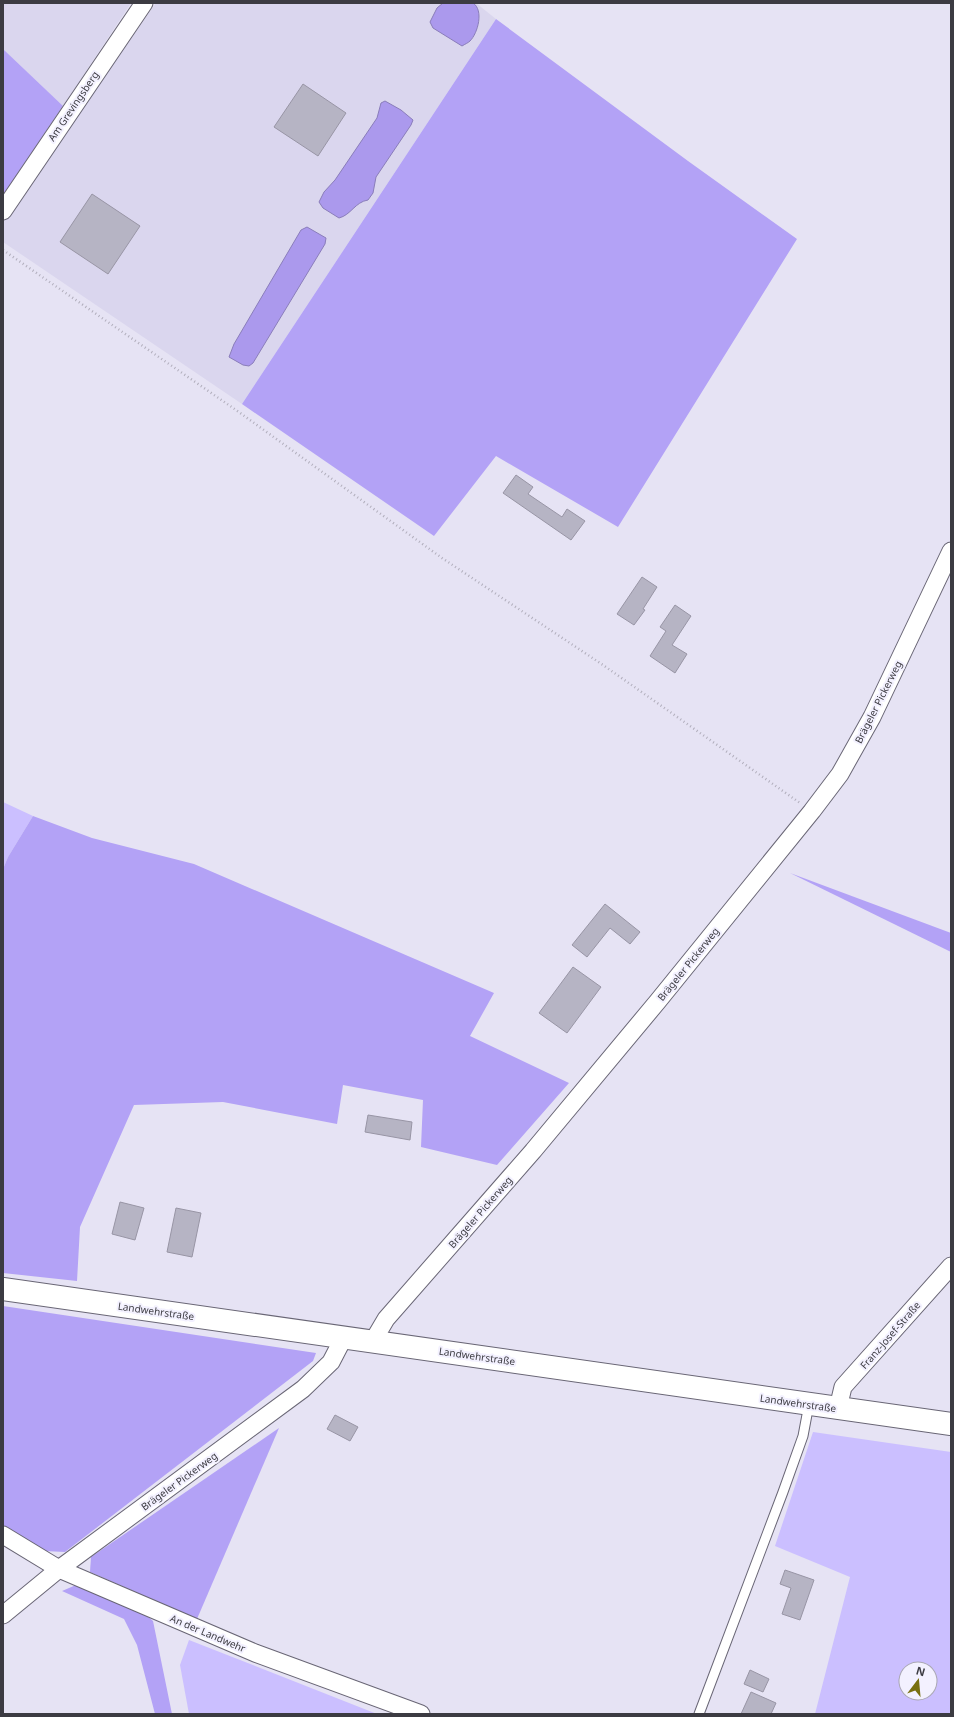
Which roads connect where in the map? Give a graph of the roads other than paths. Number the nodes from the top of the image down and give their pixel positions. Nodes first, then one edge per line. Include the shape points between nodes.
1 (144, 3) edge
2 (3, 210) edge
3 (951, 551) edge
4 (951, 1266) edge
5 (3, 1289) edge
6 (344, 1337) junction
7 (373, 1341) junction
8 (809, 1404) junction
9 (838, 1408) junction
10 (951, 1424) edge
11 (3, 1535) edge
12 (59, 1569) junction
13 (3, 1615) edge
14 (421, 1714) edge
15 (699, 1714) edge

1 - 2 street, Am Grevingsberg
3 - 7 street, Brägeler Pickerweg via 872,717 840,774 533,1151 386,1319
4 - 9 street, Franz-Josef-Straße via 843,1388
5 - 6 street, Landwehrstraße
6 - 7 street, Landwehrstraße
6 - 12 street, Brägeler Pickerweg via 331,1362 303,1389
7 - 8 street, Landwehrstraße
8 - 9 street, Landwehrstraße
8 - 15 lane via 803,1436
9 - 10 street, Landwehrstraße
11 - 12 street, An der Landwehr
12 - 13 street, Brägeler Pickerweg
12 - 14 street, An der Landwehr via 255,1653

